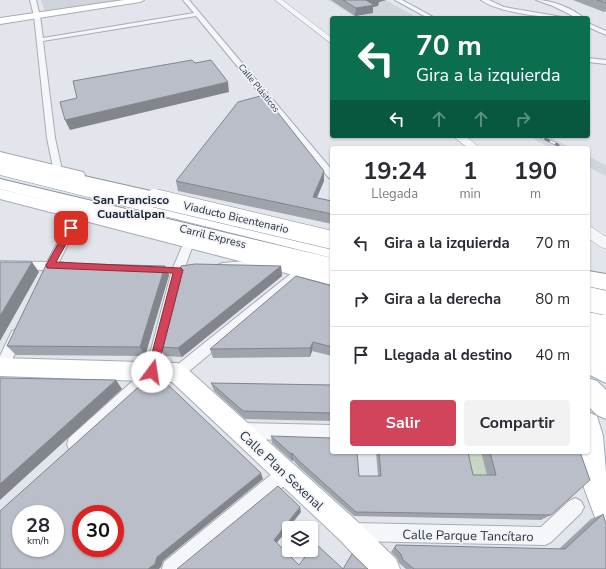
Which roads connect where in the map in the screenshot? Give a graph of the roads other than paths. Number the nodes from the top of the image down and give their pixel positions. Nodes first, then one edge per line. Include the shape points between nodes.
1 (33, 0) edge
2 (140, 0) edge
3 (186, 0) edge
4 (278, 0) edge
5 (398, 0) edge
6 (484, 0) edge
7 (539, 0) edge
8 (198, 14) junction
9 (37, 16) junction
10 (428, 16) edge
11 (553, 16) edge
12 (577, 16) edge
13 (0, 21) edge
14 (590, 22) edge
15 (590, 26) edge
16 (606, 26) edge
17 (606, 33) edge
18 (39, 40) junction
19 (330, 40) edge
20 (590, 60) edge
21 (606, 62) edge
22 (461, 138) edge
23 (472, 146) edge
24 (57, 170) junction
25 (1, 171) edge
26 (330, 174) edge
27 (0, 194) edge
28 (224, 210) junction
29 (189, 216) junction
30 (71, 228) dead end
31 (590, 232) edge
32 (330, 235) edge
33 (330, 240) edge
34 (189, 242) junction
35 (606, 244) edge
36 (330, 251) edge
37 (330, 260) edge
38 (272, 263) junction
39 (0, 265) edge
40 (50, 265) junction
41 (73, 266) edge
42 (330, 266) edge
43 (209, 268) edge
44 (194, 269) edge
45 (163, 270) edge
46 (178, 270) junction
47 (303, 270) junction
48 (330, 277) edge
49 (44, 279) edge
50 (590, 279) edge
51 (606, 282) edge
52 (590, 289) edge
53 (590, 290) edge
54 (606, 291) edge
55 (606, 294) edge
56 (590, 299) edge
57 (606, 302) edge
58 (590, 307) edge
59 (590, 314) edge
60 (606, 318) edge
61 (21, 326) edge
62 (590, 326) edge
63 (606, 330) edge
64 (590, 331) edge
65 (606, 335) edge
66 (590, 339) edge
67 (590, 345) edge
68 (606, 347) edge
69 (606, 352) edge
70 (590, 363) edge
71 (0, 368) edge
72 (152, 372) junction
73 (606, 372) edge
74 (177, 373) junction
75 (590, 391) edge
76 (606, 408) edge
77 (240, 431) junction
78 (330, 433) edge
79 (62, 456) edge
80 (588, 461) edge
81 (285, 474) junction
82 (575, 507) dead end
83 (606, 510) edge
84 (350, 532) junction
85 (171, 569) edge
86 (386, 569) edge

1 - 9 street
2 - 9 main road
3 - 8 street, Calle Plásticos
4 - 19 street
5 - 10 street
6 - 11 street via 503,8
7 - 12 street
8 - 18 street
8 - 26 street, Calle Plásticos
9 - 13 main road
9 - 18 street
14 - 16 street
15 - 17 street
18 - 24 street
20 - 21 street
22 - 23 street
24 - 25 main road
24 - 28 main road
25 - 29 highway
25 - 33 highway, Viaducto Bicentenario, bridge
25 - 37 highway
25 - 42 highway, Carril Express
27 - 34 main road
28 - 29 highway
28 - 32 main road
29 - 36 highway
30 - 40 street
31 - 35 street
34 - 38 main road
34 - 46 street
38 - 43 street
38 - 47 main road
39 - 40 street
40 - 41 street
40 - 49 street
44 - 46 street
45 - 46 street
46 - 72 street
47 - 48 main road
47 - 74 street
50 - 51 highway
52 - 54 highway
53 - 55 main road
56 - 57 highway, bridge
57 - 58 main road
59 - 60 highway
61 - 71 street
62 - 63 highway
64 - 65 highway
66 - 68 highway
67 - 69 highway
70 - 73 main road
71 - 72 main road
72 - 74 main road
72 - 79 street
74 - 77 main road, Calle Plan Sexenal
75 - 76 main road
77 - 78 street
77 - 81 main road, Calle Plan Sexenal
80 - 83 main road
81 - 84 main road, Calle Plan Sexenal
81 - 85 street
82 - 84 street, Calle Parque Tancítaro via 545,536
84 - 86 main road, Calle Plan Sexenal

